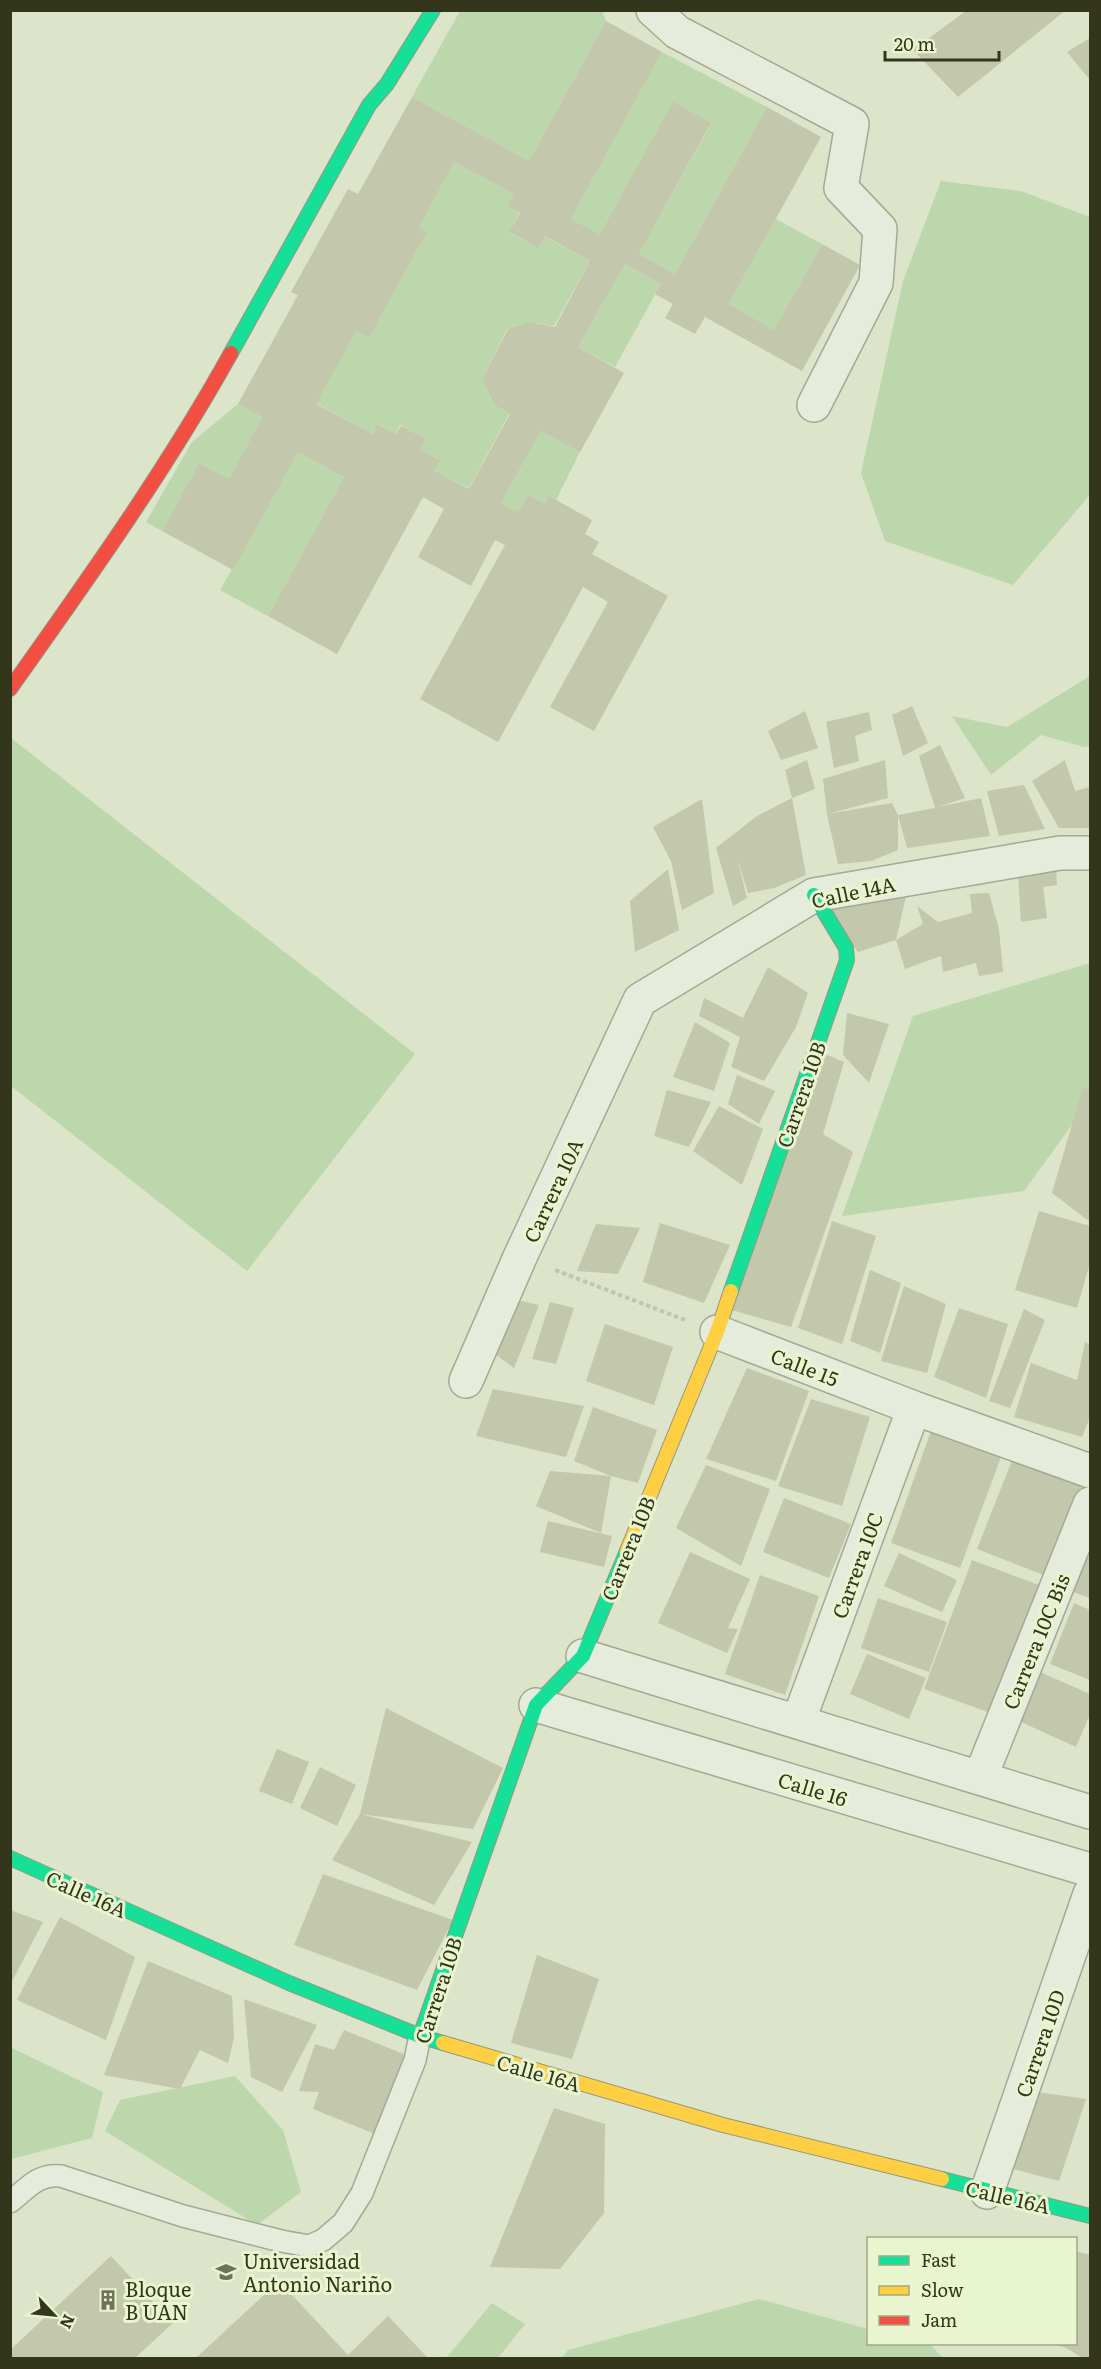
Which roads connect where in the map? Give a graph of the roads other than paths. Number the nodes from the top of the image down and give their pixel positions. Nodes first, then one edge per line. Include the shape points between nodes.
1 (433, 10) edge
2 (653, 10) edge
3 (814, 405) dead end
4 (10, 688) edge
5 (1090, 853) edge
6 (814, 895) junction
7 (640, 1000) joint
8 (717, 1332) junction
9 (466, 1381) dead end
10 (914, 1408) junction
11 (1090, 1472) edge
12 (1090, 1504) edge
13 (583, 1656) junction
14 (536, 1705) junction
15 (798, 1722) junction
16 (980, 1778) junction
17 (1090, 1812) edge
18 (10, 1858) edge
19 (1090, 1870) edge
20 (1090, 1894) edge
21 (420, 2036) junction
22 (987, 2192) junction
23 (10, 2202) edge
24 (1090, 2216) edge

1 - 4 street via 387,84 369,105 196,414 122,531
2 - 3 street via 677,32 852,124 842,188 880,229 876,283
5 - 6 street, Calle 14A via 1060,853
6 - 7 street, Calle 14A
6 - 8 street, Carrera 10B via 846,948 847,960
7 - 9 street, Carrera 10A
8 - 10 street, Calle 15
8 - 13 street, Carrera 10B
10 - 11 street, Calle 15
10 - 15 street, Carrera 10C
12 - 16 street, Carrera 10C Bis
13 - 14 street, Carrera 10B
13 - 15 street
14 - 19 street, Calle 16
14 - 21 street, Carrera 10B
15 - 16 street
16 - 17 street
18 - 21 street, Calle 16A via 289,1983
20 - 22 street, Carrera 10D
21 - 22 street, Calle 16A via 723,2125
21 - 23 lane, Carrera 10B via 415,2060 362,2193 343,2223 309,2246 183,2216 60,2176 39,2178
22 - 24 street, Calle 16A

